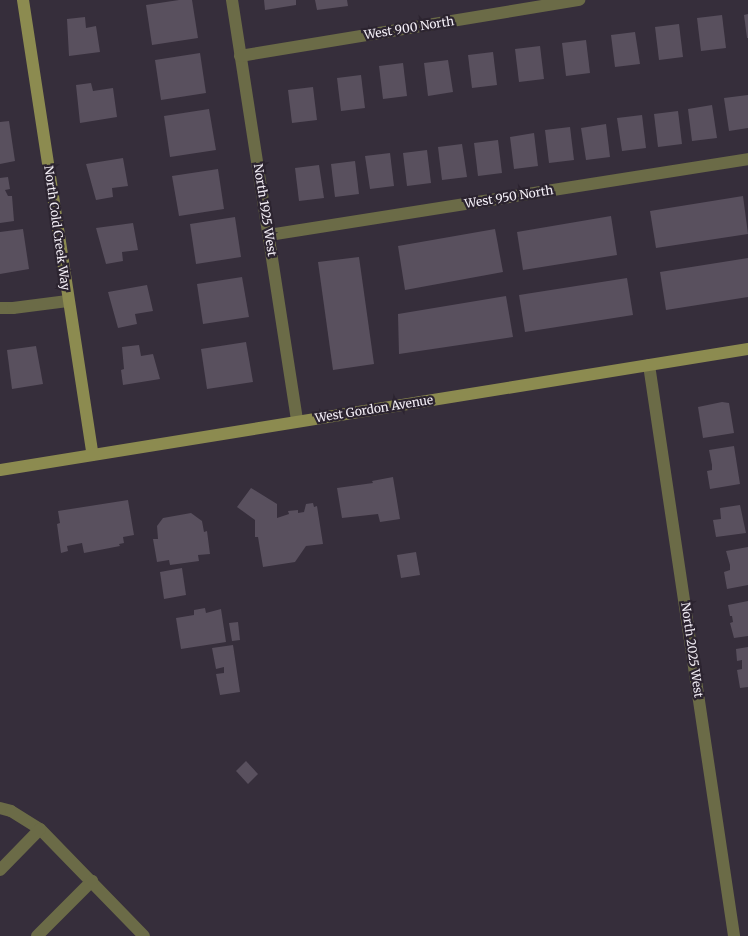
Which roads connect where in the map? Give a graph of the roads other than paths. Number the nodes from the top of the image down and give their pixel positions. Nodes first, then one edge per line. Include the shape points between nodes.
1 (23, 0) edge
2 (232, 0) edge
3 (579, 0) edge
4 (240, 56) junction
5 (748, 159) edge
6 (269, 235) junction
7 (68, 301) junction
8 (0, 308) edge
9 (748, 349) edge
10 (649, 365) junction
11 (297, 421) junction
12 (93, 455) junction
13 (0, 470) edge
14 (0, 808) edge
15 (40, 829) junction
16 (0, 870) edge
17 (92, 881) junction
18 (37, 936) edge
19 (144, 936) edge
20 (734, 936) edge

1 - 7 main road, North Cold Creek Way
2 - 4 street, North 1925 West
3 - 4 street, West 900 North
4 - 6 street, North 1925 West
5 - 6 street, West 950 North
6 - 11 street, North 1925 West
7 - 8 street
7 - 12 main road, North Cold Creek Way
9 - 10 main road, West Gordon Avenue
10 - 11 main road, West Gordon Avenue
10 - 20 street, North 2025 West
11 - 12 main road, West Gordon Avenue
12 - 13 main road, West Gordon Avenue
14 - 15 street
15 - 16 street
15 - 17 street
17 - 18 street
17 - 19 street

